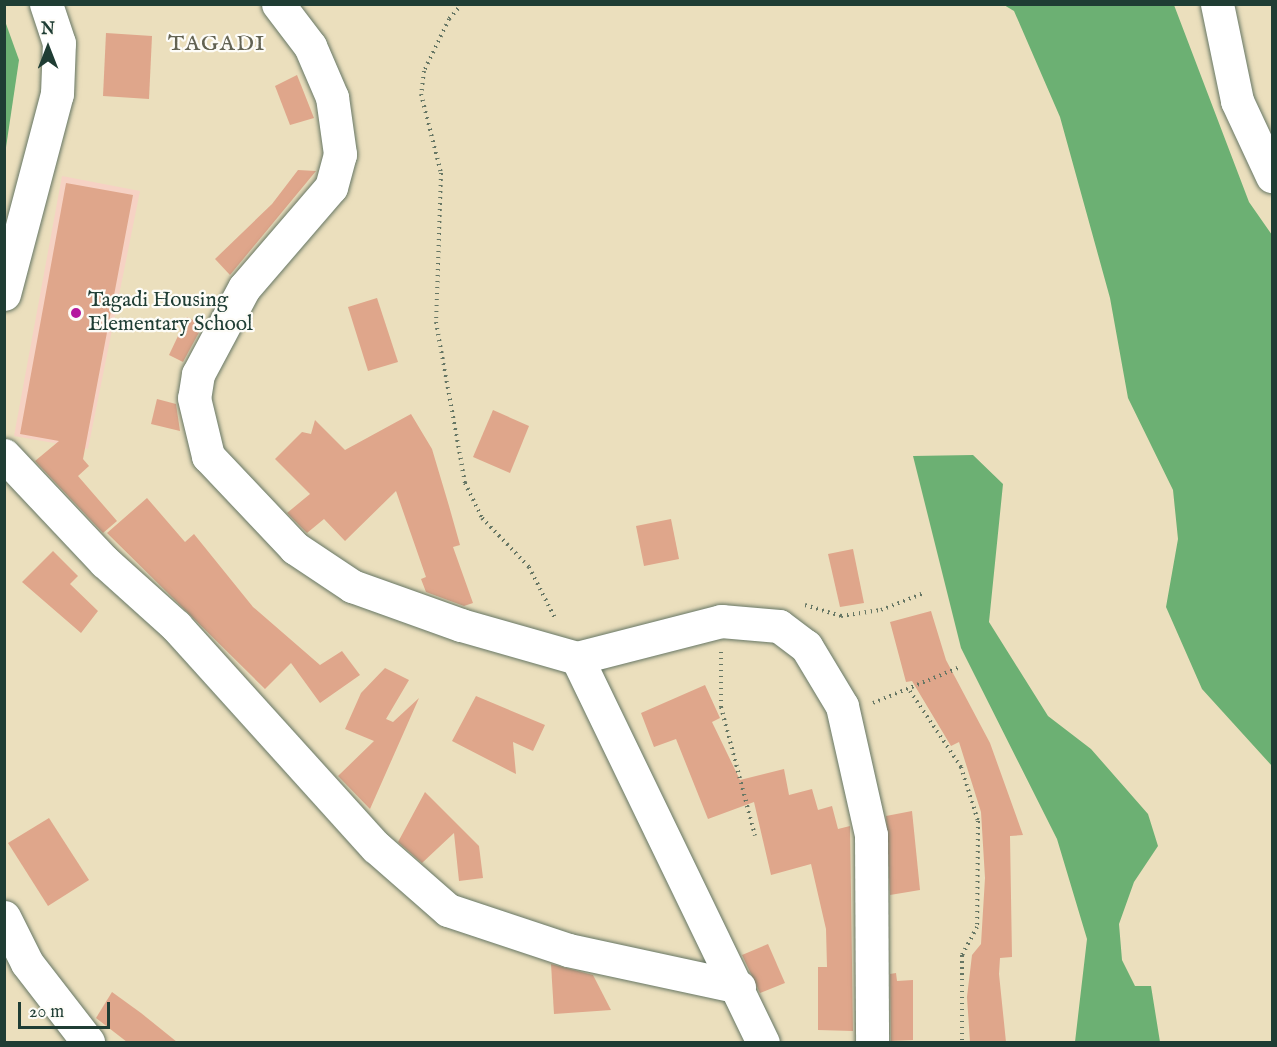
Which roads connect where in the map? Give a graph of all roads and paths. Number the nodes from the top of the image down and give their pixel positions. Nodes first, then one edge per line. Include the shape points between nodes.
1 (46, 4) edge
2 (278, 4) edge
3 (462, 4) edge
4 (1217, 4) edge
5 (1272, 176) edge
6 (4, 294) edge
7 (4, 455) edge
8 (924, 593) dead end
9 (721, 621) junction
10 (779, 626) junction
11 (576, 658) junction
12 (958, 668) dead end
13 (910, 691) junction
14 (842, 706) junction
15 (755, 836) dead end
16 (4, 917) edge
17 (739, 987) junction
18 (88, 1042) edge
19 (763, 1042) edge
20 (872, 1042) edge
21 (962, 1042) edge

1 - 6 street via 59,43 57,94
2 - 11 street via 310,46 332,97 340,154 331,187 244,288 198,374 195,406 208,456 295,548 352,586 388,602
3 - 11 path via 449,19 424,70 421,94 441,173 436,322 448,402 465,483 482,518 529,567
4 - 5 street via 1237,101
7 - 17 street via 105,562 176,626 376,848 448,910 601,959
8 - 10 path via 881,610 841,616 810,603
9 - 10 street
9 - 11 street
9 - 15 path via 721,707
10 - 14 street via 806,646
11 - 17 street
12 - 13 path
13 - 14 path via 883,701
13 - 21 path via 961,767 978,821 977,927 962,955
14 - 20 street via 871,835
16 - 18 street via 27,963
17 - 19 street

